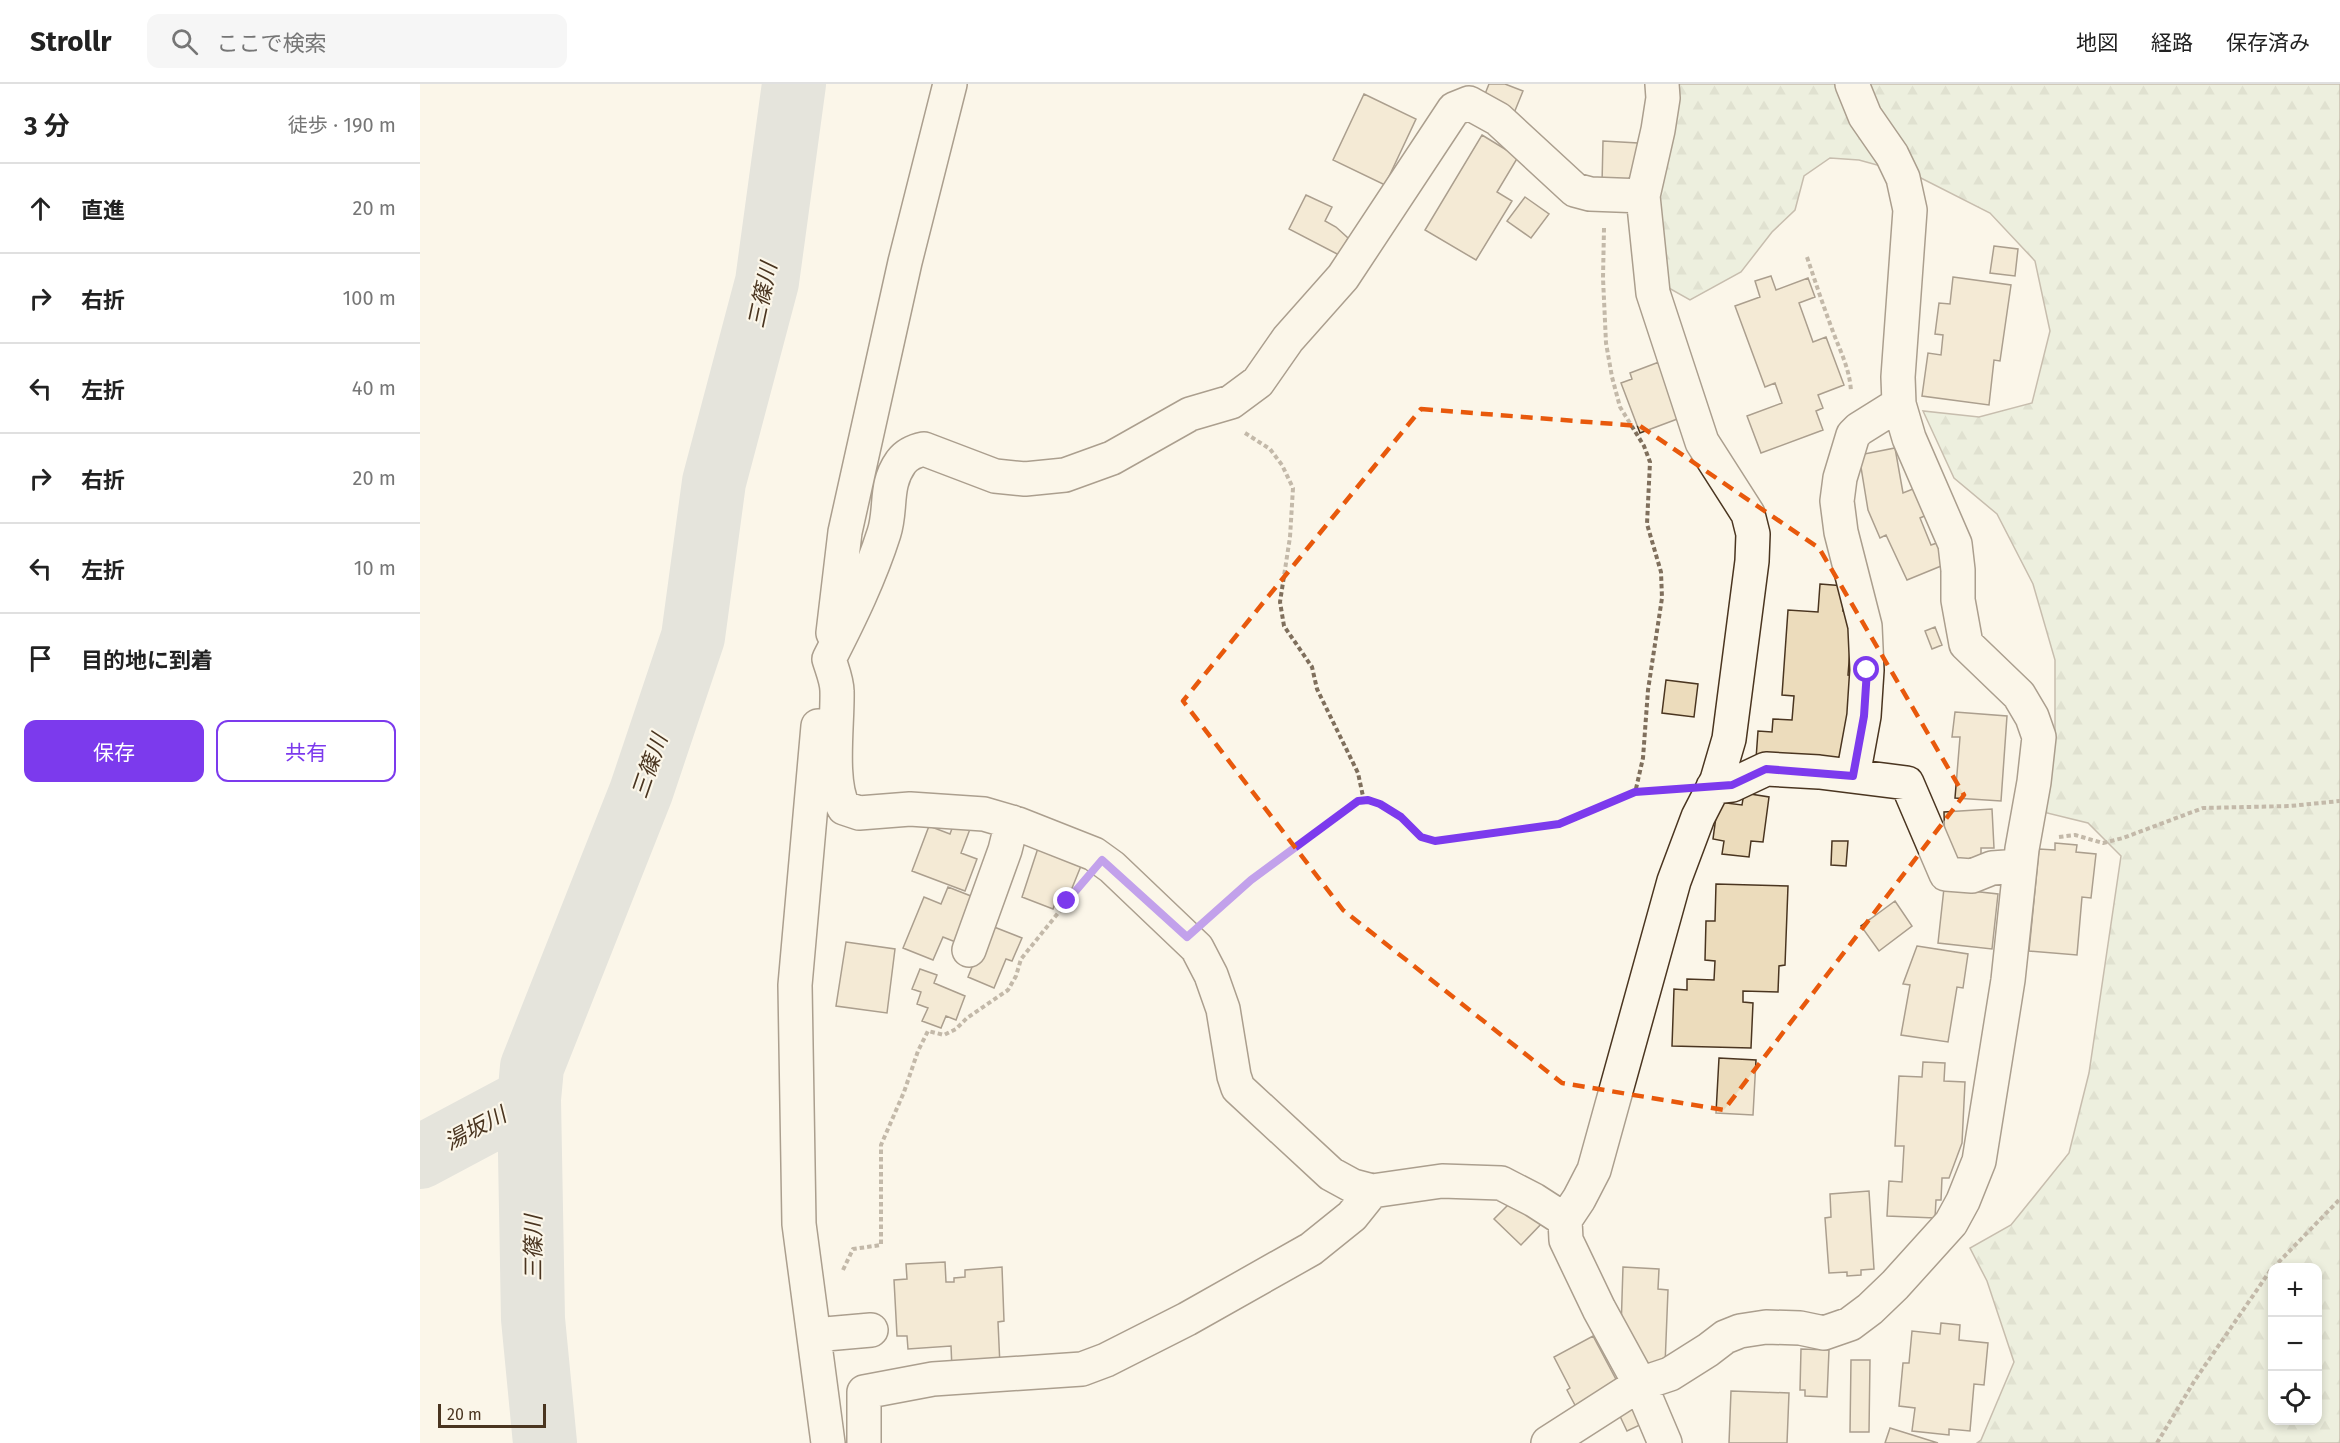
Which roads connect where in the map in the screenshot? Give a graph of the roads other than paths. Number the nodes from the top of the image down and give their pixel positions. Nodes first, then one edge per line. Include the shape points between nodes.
1 (950, 84) edge
2 (1662, 84) edge
3 (1852, 84) edge
4 (1643, 196) junction
5 (1899, 404) junction
6 (830, 659) junction
7 (1853, 776) junction
8 (1713, 787) junction
9 (1012, 822) junction
10 (2021, 858) junction
11 (969, 950) dead end
12 (1372, 1191) junction
13 (1565, 1220) junction
14 (871, 1330) dead end
15 (814, 1335) junction
16 (1640, 1384) junction
17 (828, 1443) edge
18 (864, 1443) edge
19 (1548, 1443) edge
20 (1665, 1443) edge

1 - 6 street via 844,532
2 - 4 street via 1658,130
3 - 5 street via 1866,116 1899,170 1910,210
4 - 6 street via 1575,190 1498,118 1469,103 1454,109 1343,278 1288,339 1258,382 1231,402 1190,414 1112,458 1065,475 1025,479 994,476 924,449 913,451 901,463 889,488 885,530
4 - 8 street via 1653,293 1702,442 1748,514 1753,534 1749,599 1729,740
5 - 7 street via 1853,435 1837,501 1865,626 1864,716
5 - 10 street via 1909,438 1955,544 1958,600 1966,644 2019,695 2039,738
6 - 9 street via 837,689 839,798 844,808 859,813 910,809 984,814
6 - 15 street via 820,712 795,985 799,1224
7 - 8 street via 1766,769 1732,785
7 - 10 street via 1907,783 1946,874 1972,876
8 - 13 street via 1674,881 1594,1170
9 - 11 street
9 - 12 street via 1094,854 1187,937 1211,975 1223,1009 1238,1088 1331,1174
10 - 16 street via 2008,980 1979,1161 1951,1223 1895,1285 1850,1324 1824,1334 1800,1328 1740,1331 1670,1374
12 - 13 street via 1442,1181 1501,1183
12 - 18 street via 1352,1216 1311,1249 1187,1319 1082,1369 933,1379 862,1377
13 - 16 street via 1566,1240 1574,1259
14 - 15 street
15 - 17 street
16 - 19 street
16 - 20 street

